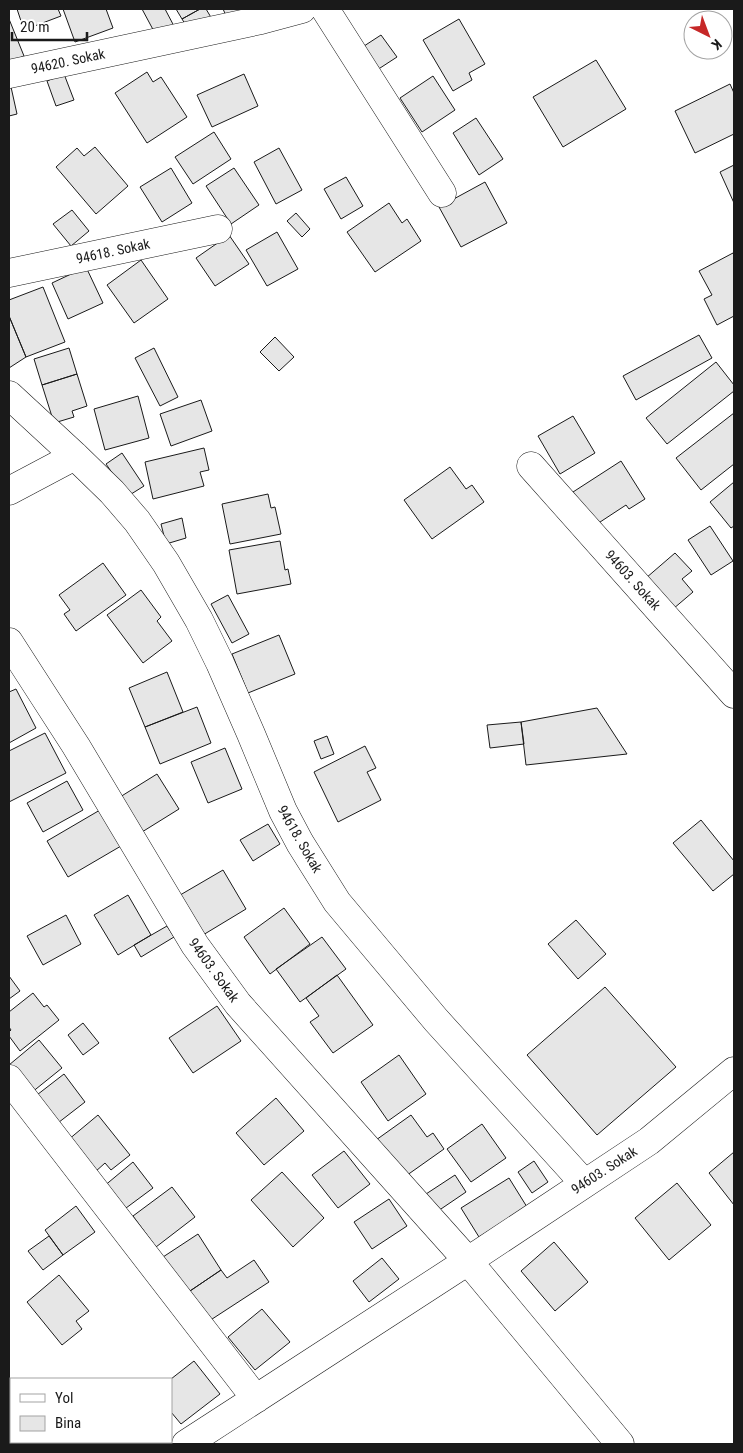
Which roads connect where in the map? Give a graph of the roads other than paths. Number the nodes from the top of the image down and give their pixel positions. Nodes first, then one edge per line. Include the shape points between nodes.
1 (302, 9) edge
2 (325, 9) edge
3 (9, 74) edge
4 (442, 192) dead end
5 (218, 229) dead end
6 (9, 273) edge
7 (9, 395) edge
8 (75, 456) junction
9 (531, 466) dead end
10 (9, 491) edge
11 (9, 642) edge
12 (734, 694) edge
13 (734, 1071) edge
14 (9, 1079) edge
15 (584, 1183) junction
16 (468, 1261) junction
17 (256, 1399) junction
18 (186, 1444) edge
19 (620, 1444) edge

1 - 3 street, 94620. Sokak
2 - 4 street
5 - 6 street, 94618. Sokak
7 - 8 street, 94618. Sokak
8 - 10 street
8 - 15 street, 94618. Sokak via 137,522 183,590 220,663 283,812 337,902 436,1020
9 - 12 street, 94603. Sokak
11 - 16 street, 94603. Sokak via 76,746 195,945 238,1004
13 - 15 street, 94603. Sokak via 648,1141
14 - 17 street
15 - 16 street, 94603. Sokak
16 - 17 street, 94603. Sokak
16 - 19 street, 94603. Sokak
17 - 18 street, 94603. Sokak

